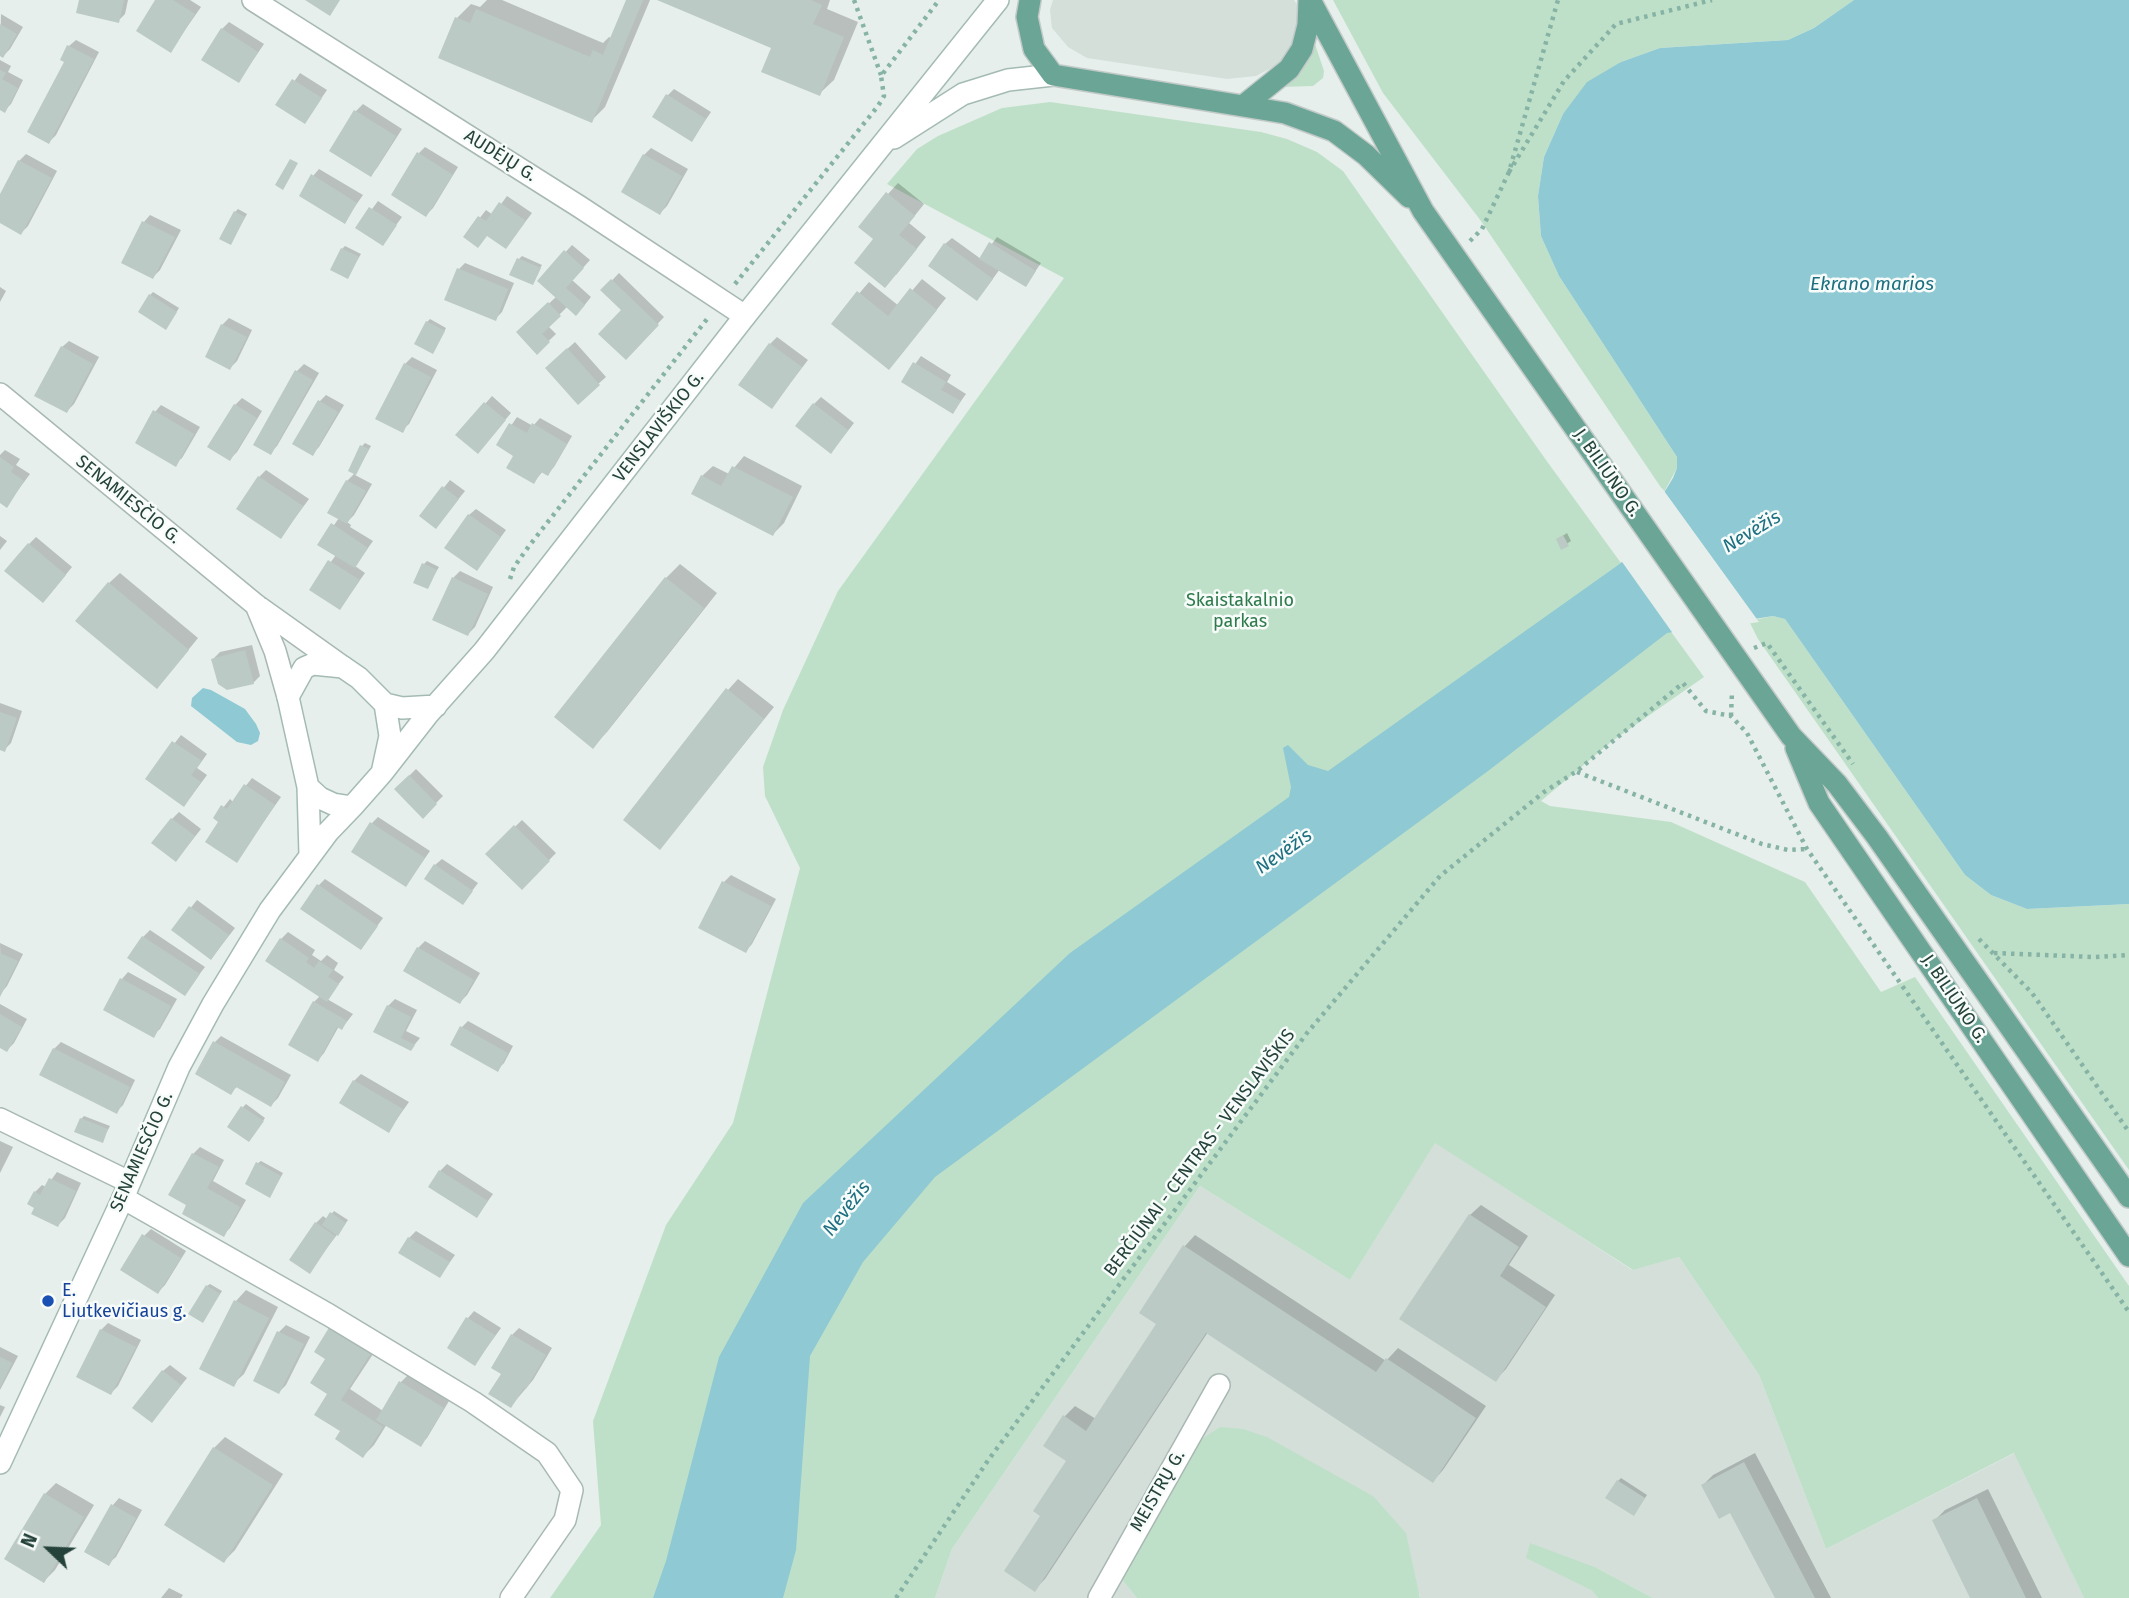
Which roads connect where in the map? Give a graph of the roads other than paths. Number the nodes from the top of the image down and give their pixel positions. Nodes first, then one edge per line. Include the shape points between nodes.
1 (253, 0) edge
2 (998, 0) edge
3 (1030, 0) edge
4 (1310, 0) edge
5 (1053, 75) junction
6 (1243, 106) junction
7 (880, 147) junction
8 (1423, 211) junction
9 (745, 316) junction
10 (0, 394) edge
11 (256, 605) junction
12 (343, 667) junction
13 (288, 697) junction
14 (385, 704) junction
15 (436, 706) junction
16 (1791, 736) junction
17 (382, 773) junction
18 (308, 787) junction
19 (352, 807) junction
20 (310, 855) junction
21 (0, 1119) edge
22 (126, 1190) junction
23 (2129, 1198) edge
24 (2129, 1256) edge
25 (1219, 1385) dead end
26 (0, 1463) edge
27 (511, 1598) edge
28 (1099, 1598) edge

1 - 9 main road, AUDĖJŲ G.
2 - 7 main road, VENSLAVIŠKIO G.
3 - 5 main road via 1027,17 1034,49
4 - 6 main road via 1308,25 1296,59
4 - 8 main road, J. BILIŪNO G.
5 - 6 main road, J. BILIŪNO G.
5 - 7 main road, VENSLAVIŠKIO G. via 1008,80 963,94
6 - 8 main road, J. BILIŪNO G. via 1285,113 1334,131 1366,155
7 - 9 main road, VENSLAVIŠKIO G.
8 - 16 main road, J. BILIŪNO G.
9 - 15 main road, VENSLAVIŠKIO G.
10 - 11 main road, SENAMIESČIO G.
11 - 12 main road, SENAMIESČIO G.
11 - 13 main road, SENAMIESČIO G.
12 - 13 main road via 313,664 304,668
12 - 14 main road
13 - 18 main road
14 - 15 main road
14 - 17 main road via 390,736
15 - 17 main road, VENSLAVIŠKIO G.
16 - 23 main road, J. BILIŪNO G. via 1837,784 1877,837
16 - 24 main road, J. BILIŪNO G. via 1819,803
17 - 19 main road
18 - 19 main road via 333,804
18 - 20 main road
19 - 20 main road, SENAMIESČIO G.
20 - 22 main road, SENAMIESČIO G. via 213,1003 179,1067
21 - 22 main road
22 - 26 main road, SENAMIESČIO G.
22 - 27 main road via 473,1402 547,1453 572,1490 565,1520
25 - 28 main road, MEISTRŲ G.

